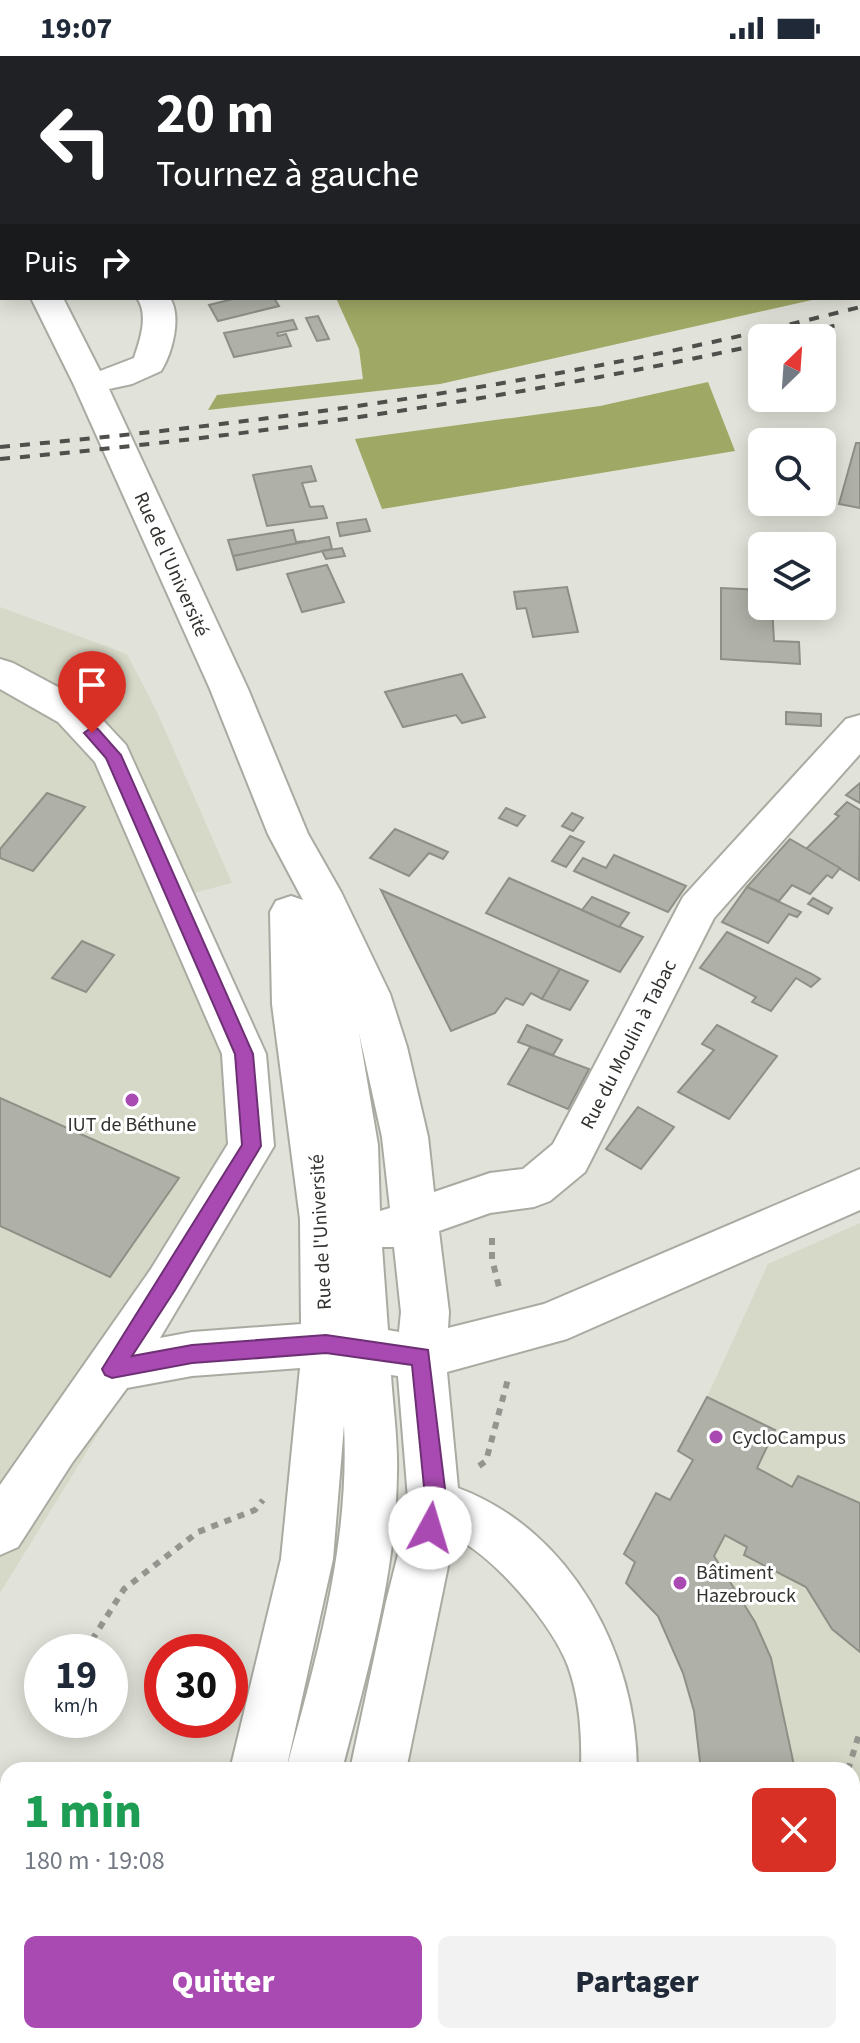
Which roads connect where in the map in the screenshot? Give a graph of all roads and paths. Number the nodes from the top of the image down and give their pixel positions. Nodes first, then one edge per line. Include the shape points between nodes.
1 (48, 300) edge
2 (155, 300) edge
3 (90, 383) junction
4 (0, 672) edge
5 (860, 729) edge
6 (288, 834) junction
7 (860, 1189) edge
8 (415, 1217) junction
9 (341, 1240) junction
10 (510, 1311) junction
11 (345, 1347) junction
12 (421, 1357) junction
13 (112, 1369) junction
14 (372, 1473) junction
15 (313, 1475) junction
16 (434, 1493) junction
17 (0, 1530) edge
18 (96, 1634) edge
19 (860, 1731) edge
20 (260, 1762) edge
21 (316, 1762) edge
22 (380, 1762) edge
23 (609, 1762) edge
24 (850, 1762) edge

1 - 3 street, Rue de l'Université
2 - 3 street via 158,334 149,364
3 - 6 street, Rue de l'Université via 229,689
4 - 13 street via 72,712 112,755 244,1054 251,1146
5 - 8 street, Rue du Moulin à Tabac via 698,908 569,1158 534,1187 490,1193
6 - 8 street, Rue de l'Université via 368,994 405,1137
6 - 9 street via 330,991 355,1145
7 - 10 street via 550,1324
8 - 9 street, Rue du Moulin à Tabac
8 - 12 street, Rue de l'Université via 425,1312
9 - 11 street
10 - 12 street
10 - 16 path via 486,1461
11 - 12 street
11 - 13 street via 192,1354
11 - 14 street
11 - 15 street
12 - 14 street
12 - 16 street
13 - 17 street
14 - 21 street via 353,1621
15 - 18 path via 283,1477 255,1510 198,1532 124,1589
15 - 20 street via 307,1559
16 - 22 street
16 - 23 street via 504,1542 555,1594 592,1659 610,1735
19 - 24 path

